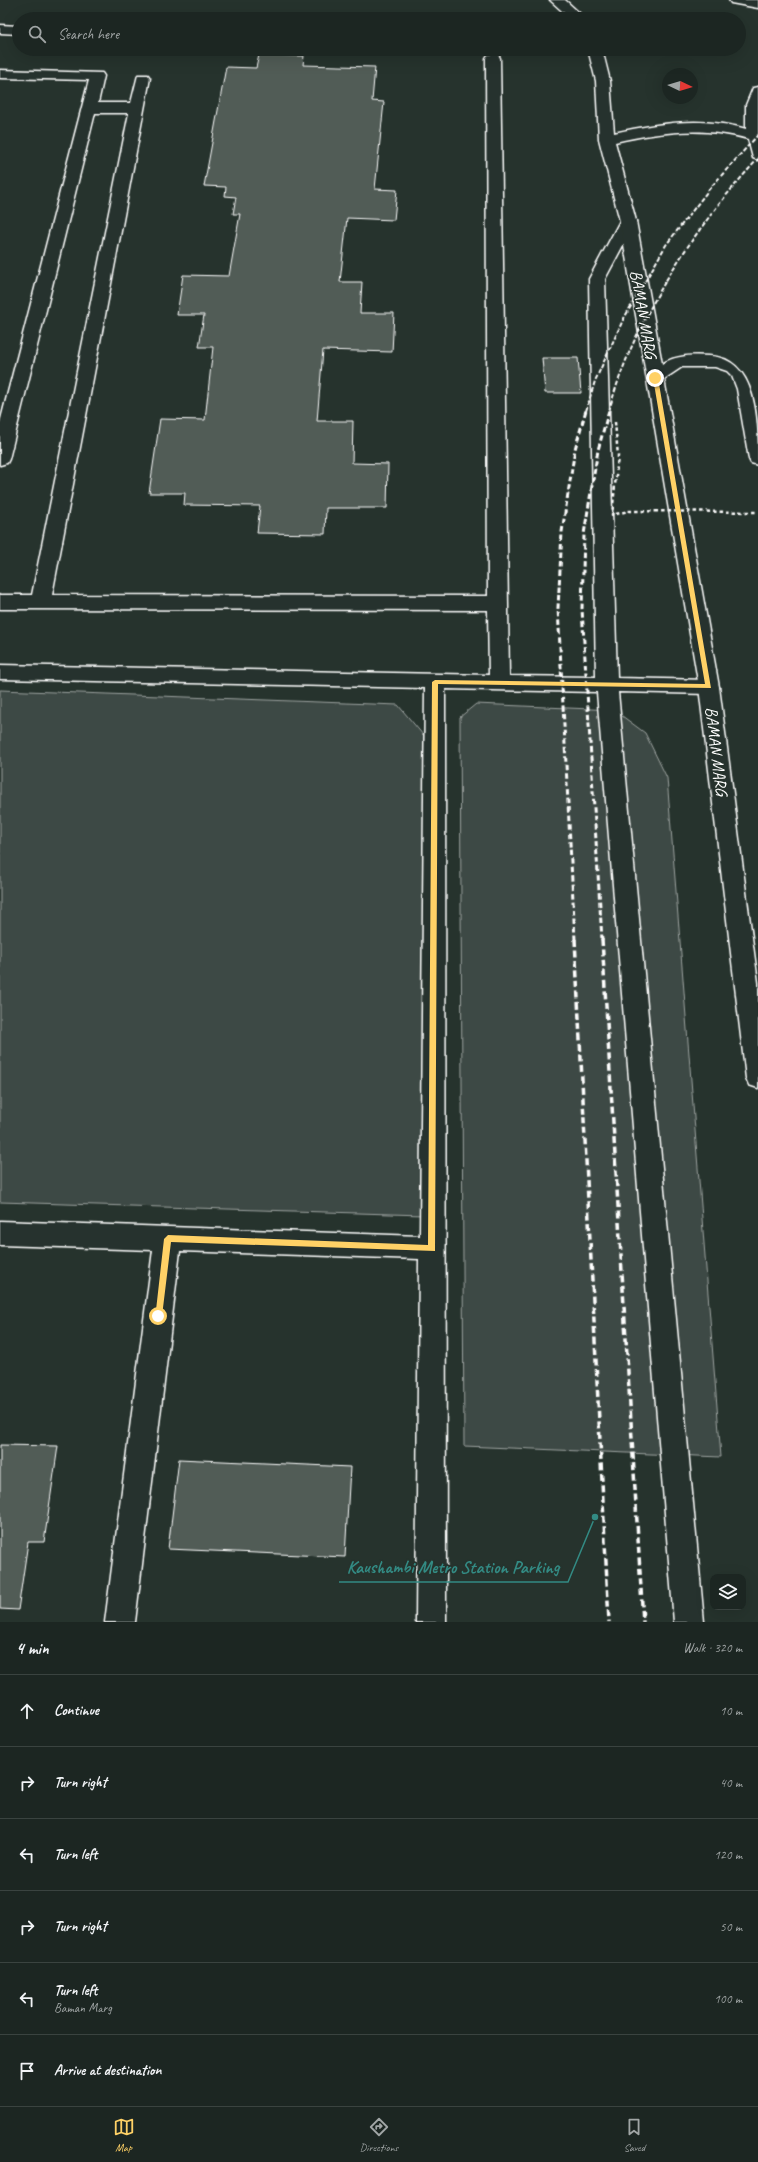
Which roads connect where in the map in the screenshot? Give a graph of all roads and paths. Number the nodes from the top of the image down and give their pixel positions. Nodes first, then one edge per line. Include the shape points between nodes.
1 (557, 0) edge
2 (736, 0) edge
3 (758, 4) edge
4 (571, 12) edge
5 (0, 29) edge
6 (12, 30) edge
7 (597, 56) edge
8 (493, 58) dead end
9 (0, 74) edge
10 (143, 78) dead end
11 (758, 91) edge
12 (89, 108) junction
13 (137, 108) junction
14 (754, 136) junction
15 (607, 139) junction
16 (758, 155) edge
17 (628, 221) junction
18 (655, 378) junction
19 (615, 422) dead end
20 (0, 459) edge
21 (758, 460) edge
22 (758, 512) edge
23 (0, 602) edge
24 (41, 602) junction
25 (498, 603) junction
26 (0, 672) edge
27 (435, 682) junction
28 (499, 684) junction
29 (607, 685) junction
30 (709, 687) junction
31 (758, 1078) edge
32 (0, 1233) edge
33 (168, 1239) junction
34 (432, 1248) junction
35 (120, 1622) edge
36 (431, 1622) edge
37 (689, 1622) edge

1 - 4 street
2 - 3 street
5 - 6 street
7 - 15 street, BAMAN MARG via 603,81
8 - 25 street
9 - 12 street via 97,76
10 - 13 street
11 - 14 street via 754,97
12 - 13 street
12 - 20 street
13 - 24 street
14 - 15 street via 722,127 693,125 668,126
14 - 16 street
15 - 17 street, BAMAN MARG
17 - 18 street, BAMAN MARG
17 - 29 street via 597,279
18 - 21 street via 669,365 681,361 724,363 737,370 745,382
18 - 30 street, BAMAN MARG
19 - 22 path, bridge via 618,456 612,516 628,511
23 - 24 street
24 - 25 street
25 - 28 street
26 - 27 street
27 - 28 street
27 - 34 street
28 - 29 street
29 - 30 street
29 - 37 street
30 - 31 street, BAMAN MARG
32 - 33 street
33 - 34 street
33 - 35 street
34 - 36 street

